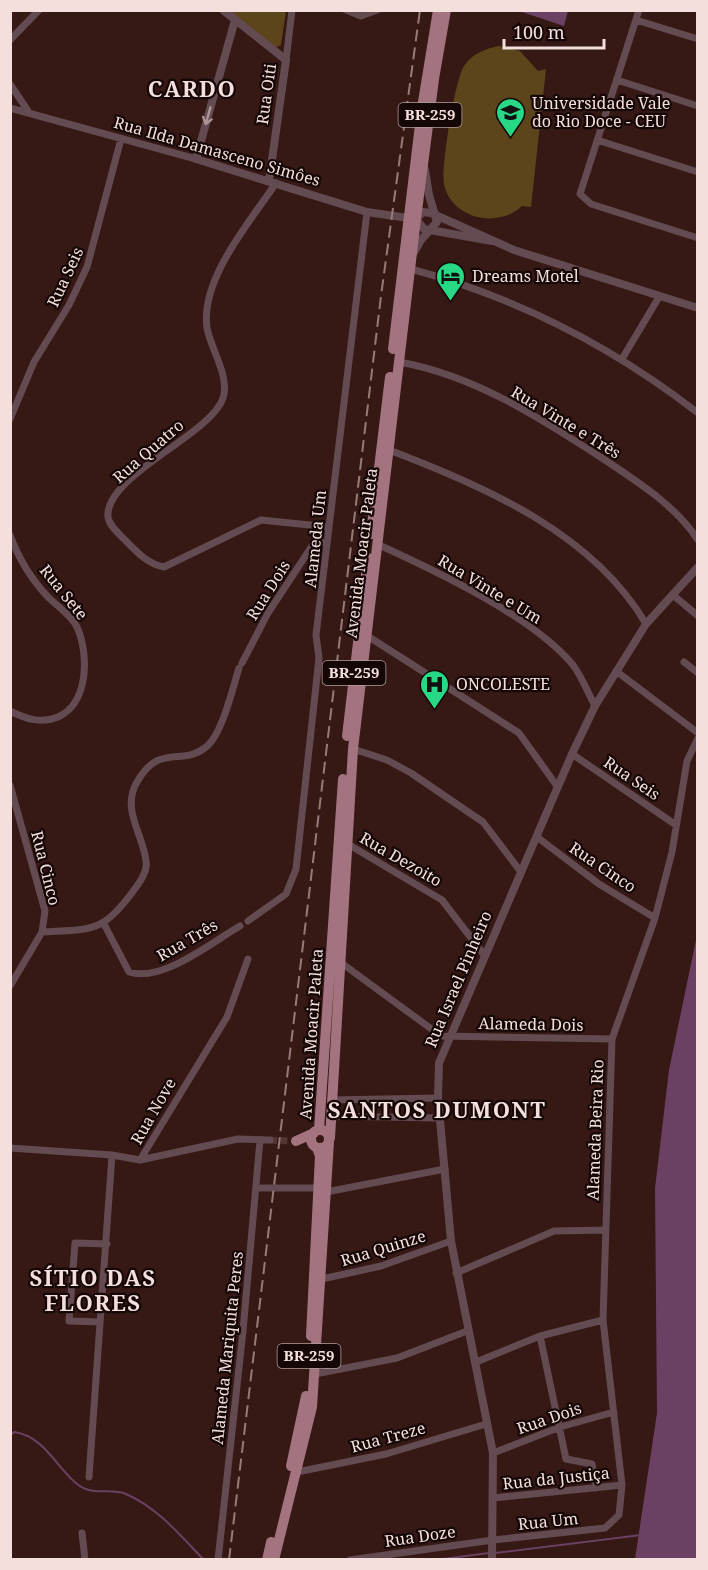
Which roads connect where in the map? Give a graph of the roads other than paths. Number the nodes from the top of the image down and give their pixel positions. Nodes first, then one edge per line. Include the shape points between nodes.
1 (39, 10) edge
2 (223, 10) edge
3 (292, 10) edge
4 (346, 10) edge
5 (376, 10) edge
6 (438, 10) edge
7 (447, 10) edge
8 (639, 10) edge
9 (235, 20) junction
10 (636, 20) junction
11 (698, 39) edge
12 (10, 40) edge
13 (286, 60) junction
14 (617, 80) junction
15 (10, 84) edge
16 (698, 106) edge
17 (10, 108) edge
18 (28, 111) junction
19 (121, 139) junction
20 (597, 140) junction
21 (196, 159) junction
22 (424, 160) junction
23 (698, 172) edge
24 (272, 182) junction
25 (367, 212) junction
26 (435, 215) junction
27 (412, 219) junction
28 (431, 231) junction
29 (698, 238) edge
30 (492, 241) junction
31 (413, 254) junction
32 (411, 269) junction
33 (658, 297) junction
34 (696, 307) edge
35 (622, 359) junction
36 (399, 362) junction
37 (698, 413) edge
38 (10, 418) edge
39 (389, 450) junction
40 (329, 527) junction
41 (10, 535) edge
42 (698, 540) edge
43 (327, 541) junction
44 (377, 544) junction
45 (698, 567) edge
46 (673, 595) junction
47 (698, 616) edge
48 (646, 624) junction
49 (366, 635) junction
50 (684, 662) dead end
51 (616, 671) junction
52 (698, 673) edge
53 (595, 706) junction
54 (10, 711) edge
55 (698, 733) edge
56 (698, 738) edge
57 (353, 749) junction
58 (572, 754) junction
59 (10, 785) edge
60 (557, 786) junction
61 (676, 825) junction
62 (537, 837) junction
63 (346, 843) junction
64 (521, 872) junction
65 (655, 918) junction
66 (248, 921) dead end
67 (104, 924) junction
68 (240, 926) dead end
69 (42, 932) junction
70 (485, 956) junction
71 (248, 959) dead end
72 (340, 962) junction
73 (10, 986) edge
74 (449, 1036) junction
75 (612, 1039) junction
76 (438, 1098) junction
77 (332, 1100) junction
78 (330, 1116) junction
79 (439, 1118) junction
80 (317, 1131) junction
81 (260, 1140) junction
82 (270, 1140) tunnel mouth
83 (329, 1140) junction
84 (316, 1147) junction
85 (10, 1148) edge
86 (112, 1155) junction
87 (140, 1160) junction
88 (445, 1169) junction
89 (257, 1188) junction
90 (322, 1190) junction
91 (605, 1230) junction
92 (451, 1241) junction
93 (107, 1244) junction
94 (456, 1273) junction
95 (322, 1280) junction
96 (603, 1320) junction
97 (100, 1322) junction
98 (467, 1331) junction
99 (540, 1336) junction
100 (476, 1362) junction
101 (315, 1374) junction
102 (614, 1412) junction
103 (486, 1424) junction
104 (560, 1426) junction
105 (493, 1453) junction
106 (297, 1472) junction
107 (88, 1477) dead end
108 (622, 1485) junction
109 (596, 1488) junction
110 (493, 1498) junction
111 (605, 1528) joint
112 (82, 1533) dead end
113 (493, 1542) junction
114 (492, 1559) edge
115 (85, 1560) edge
116 (218, 1560) edge
117 (267, 1560) edge
118 (274, 1560) edge
119 (350, 1560) edge

1 - 12 street
2 - 9 street
3 - 13 street, Rua Oiti
4 - 5 street via 361,16
6 - 27 main road, Avenida Moacir Paleta / BR-259 via 422,108
7 - 22 main road, Avenida Moacir Paleta / BR-259
8 - 10 street
9 - 13 street
9 -> 21 street
10 - 11 street
10 - 14 street
13 - 24 street, Rua Oiti
14 - 16 street
14 - 20 street
15 - 18 street
17 - 18 street, Rua Ilda Damasceno Simôes
18 - 19 street, Rua Ilda Damasceno Simôes
19 - 21 street, Rua Ilda Damasceno Simôes
19 - 38 street, Rua Seis via 87,267 34,362
20 - 23 street
20 - 29 street via 581,198
21 - 24 street, Rua Ilda Damasceno Simôes
22 - 26 street
22 - 27 main road, Avenida Moacir Paleta / BR-259
24 - 25 street, Rua Ilda Damasceno Simôes
24 - 40 street, Rua Quatro via 209,291 207,327 225,389 222,400 208,419 128,482 108,510 108,519 144,557 155,566 164,567 261,520
25 - 27 street, Rua Ilda Damasceno Simôes
25 - 40 street, Alameda Um
26 - 27 street via 423,212
26 - 28 street via 437,222
26 - 30 street via 487,235
27 - 28 street
27 - 31 main road, Avenida Moacir Paleta / BR-259
27 - 80 main road, Avenida Moacir Paleta / BR-259 via 352,688
28 - 30 street
28 - 31 street
30 - 33 street
31 - 32 main road, Avenida Moacir Paleta / BR-259
32 - 35 street via 532,312
32 - 36 main road, Avenida Moacir Paleta / BR-259
33 - 34 street
33 - 35 street
35 - 37 street
36 - 39 main road, Avenida Moacir Paleta / BR-259
36 - 42 street, Rua Vinte e Três via 452,377 543,421 651,492
39 - 44 main road, Avenida Moacir Paleta / BR-259
39 - 48 street via 498,498 579,548 614,578
40 - 43 street, Alameda Um
41 - 54 street, Rua Sete via 17,554 46,594 76,624 84,647 84,674 69,712 50,720 28,720
43 - 66 street, Alameda Um via 316,635 319,658 296,869 286,894
43 - 67 street, Rua Dois via 312,546 268,613 240,665 222,722 207,747 187,755 158,759 137,782 130,806 147,862 143,878
44 - 49 main road, Avenida Moacir Paleta / BR-259
44 - 53 street, Rua Vinte e Um via 423,565 528,625 574,667
45 - 46 street, Rua Israel Pinheiro
46 - 47 street
46 - 48 street, Rua Israel Pinheiro
48 - 51 street, Rua Israel Pinheiro
49 - 57 main road, Avenida Moacir Paleta / BR-259
49 - 60 street via 519,733
50 - 52 street
51 - 53 street, Rua Israel Pinheiro
51 - 55 street
53 - 58 street, Rua Israel Pinheiro
56 - 61 street, Alameda Beira Rio via 687,761
57 - 63 main road, Avenida Moacir Paleta / BR-259
57 - 64 street via 411,773 483,822
58 - 60 street, Rua Israel Pinheiro
58 - 61 street, Rua Seis
59 - 69 street, Rua Cinco via 41,892 45,911
60 - 62 street, Rua Israel Pinheiro
61 - 65 street, Alameda Beira Rio
62 - 64 street, Rua Israel Pinheiro
62 - 65 street, Rua Cinco
63 - 70 street, Rua Dezoito via 442,900
63 - 72 main road, Avenida Moacir Paleta / BR-259
64 - 70 street, Rua Israel Pinheiro
65 - 75 street, Alameda Beira Rio
67 - 68 street, Rua Três via 129,972 138,975 162,972
67 - 69 street via 87,930
69 - 73 street, Rua Cinco
70 - 74 street, Rua Israel Pinheiro
71 - 87 street, Rua Nove via 227,1017
72 - 74 street via 436,1034
72 - 77 main road, Avenida Moacir Paleta / BR-259
74 - 75 street, Alameda Dois
74 - 76 street, Rua Israel Pinheiro via 439,1063
75 - 91 street, Alameda Beira Rio
76 - 77 street
76 - 79 street, Rua Israel Pinheiro
77 - 78 main road, Avenida Moacir Paleta / BR-259
78 - 79 street
78 - 83 main road, Avenida Moacir Paleta / BR-259
79 - 88 street, Rua Israel Pinheiro
80 - 83 main road via 325,1131
80 - 84 main road via 311,1138
80 - 84 main road via 292,1141
81 - 82 street
81 - 87 street via 238,1139
81 - 89 street, Alameda Mariquita Peres
83 - 84 main road via 326,1147
83 - 90 main road, Avenida Moacir Paleta / BR-259
84 - 90 main road, Avenida Moacir Paleta / BR-259
85 - 86 street, Rua Nove
86 - 87 street, Rua Nove
86 - 93 street
88 - 90 street
88 - 92 street, Rua Israel Pinheiro
89 - 90 street
89 - 116 street, Alameda Mariquita Peres
90 - 95 main road, Avenida Moacir Paleta / BR-259
90 - 117 main road, Avenida Moacir Paleta / BR-259 via 306,1398
91 - 94 street via 554,1231
91 - 96 street, Alameda Beira Rio
92 - 94 street, Rua Israel Pinheiro
92 - 95 street, Rua Quinze via 381,1266
93 - 97 street
93 - 97 street via 75,1243 69,1321
94 - 98 street, Rua Israel Pinheiro
95 - 101 main road, Avenida Moacir Paleta / BR-259
96 - 99 street
96 - 102 street, Alameda Beira Rio
97 - 107 street
98 - 100 street, Rua Israel Pinheiro
98 - 101 street via 397,1358
99 - 100 street
99 - 104 street
100 - 103 street, Rua Israel Pinheiro
101 - 106 main road, Avenida Moacir Paleta / BR-259 via 312,1407
102 - 104 street, Rua Dois
102 - 108 street, Alameda Beira Rio
103 - 105 street, Rua Israel Pinheiro
103 - 106 street, Rua Treze via 386,1454
104 - 105 street, Rua Dois
104 - 109 street via 566,1459 592,1464
105 - 110 street, Rua Israel Pinheiro
106 - 118 main road, Avenida Moacir Paleta / BR-259
108 - 109 street, Rua da Justiça
108 - 111 street, Alameda Beira Rio via 620,1515
109 - 110 street, Rua da Justiça
110 - 113 street, Rua Israel Pinheiro
111 - 113 street, Rua Um
112 - 115 street
113 - 114 street, Rua Israel Pinheiro
113 - 119 street, Rua Doze

